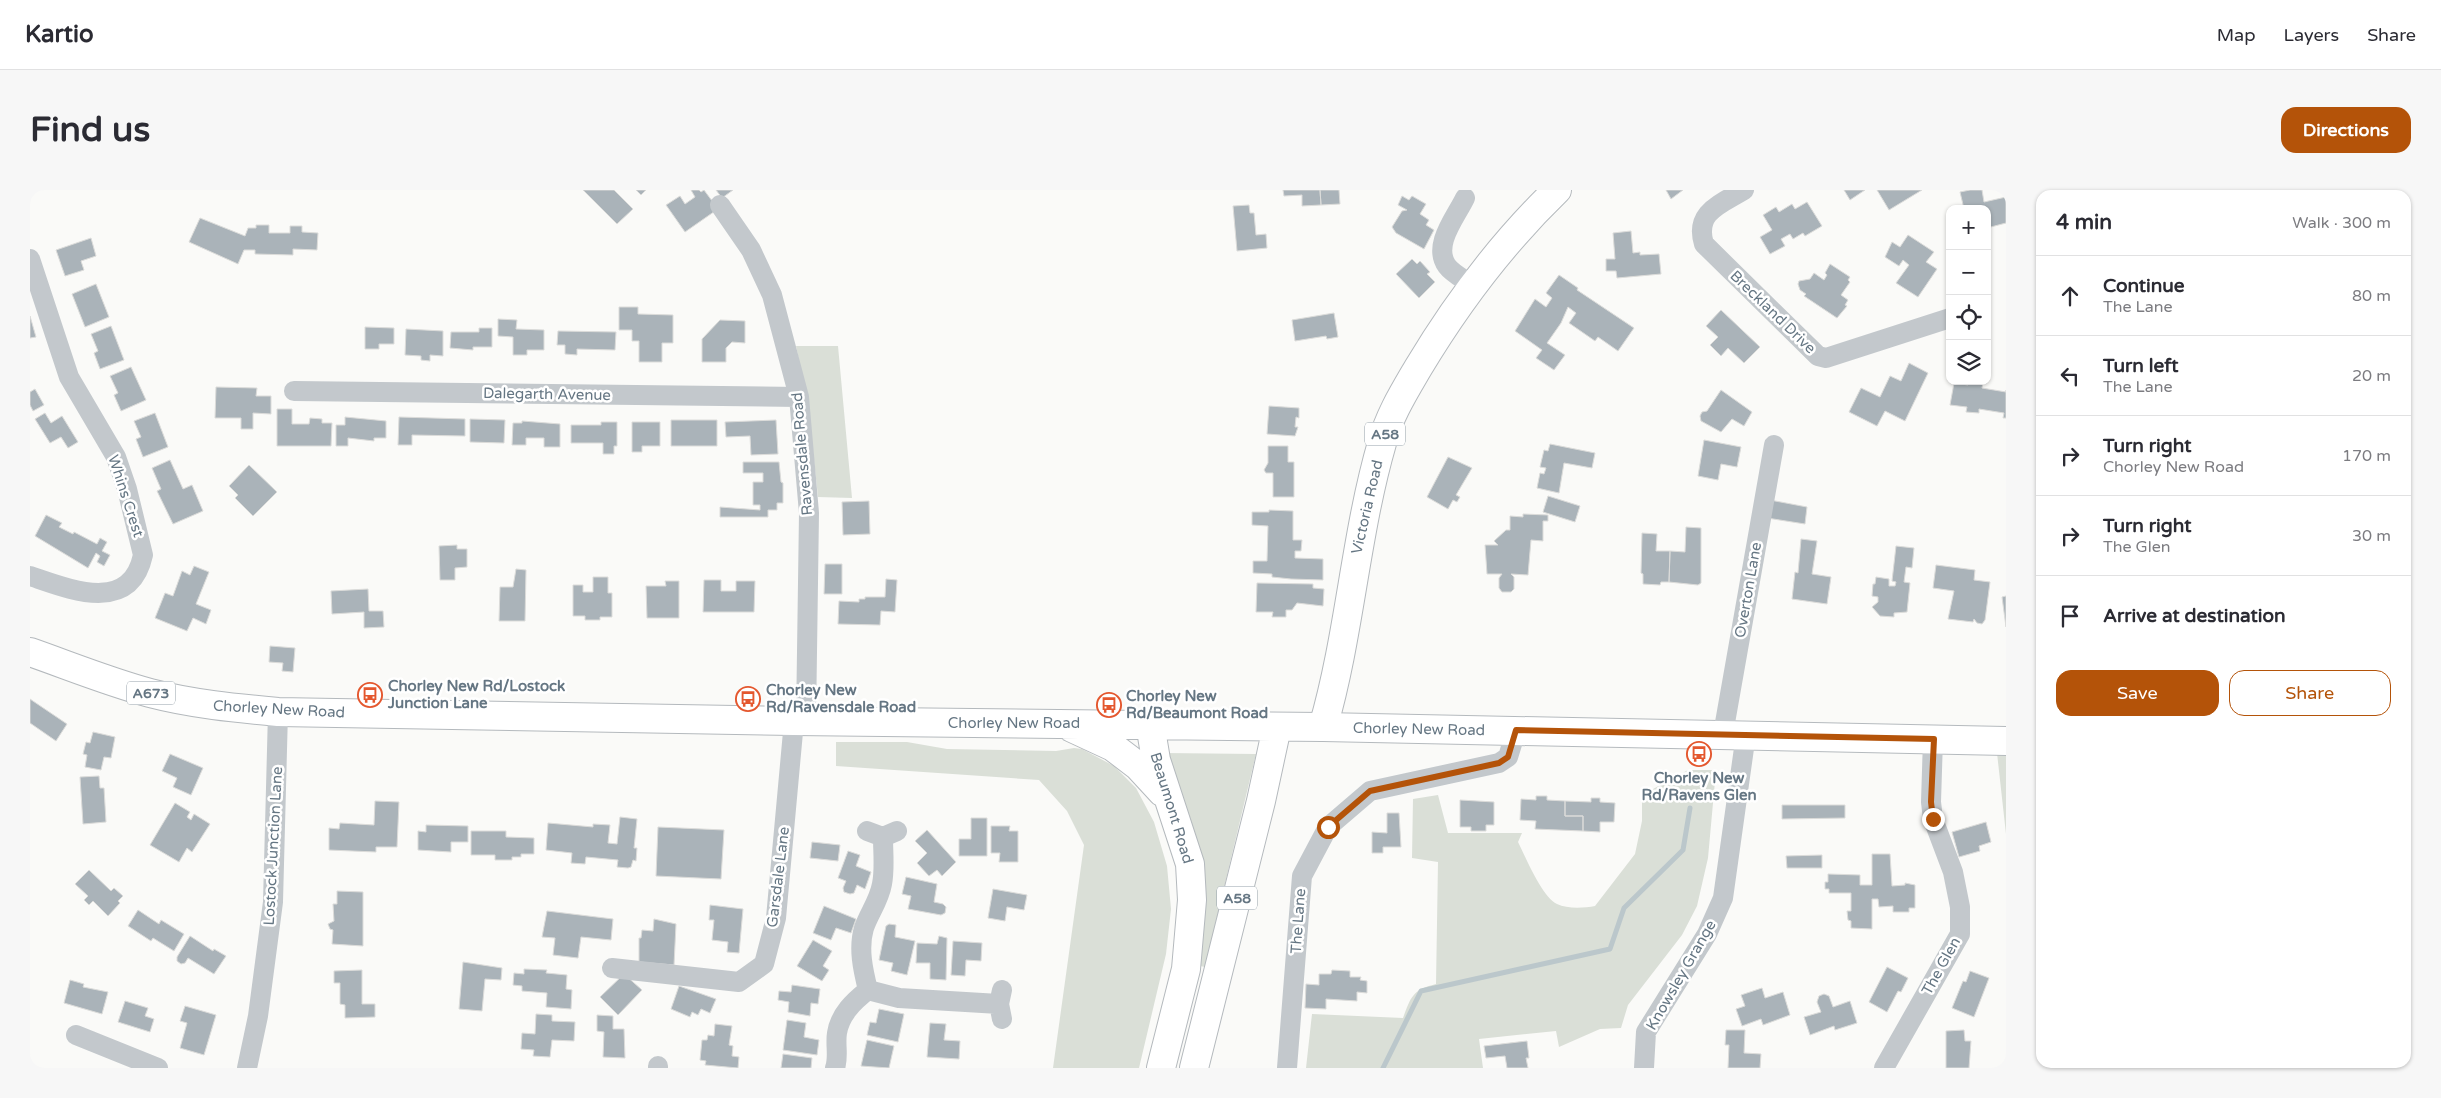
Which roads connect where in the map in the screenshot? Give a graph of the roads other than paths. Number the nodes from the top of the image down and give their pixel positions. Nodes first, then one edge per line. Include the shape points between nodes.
1 (1556, 190) edge
2 (1744, 190) edge
3 (1467, 199) dead end
4 (720, 205) dead end
5 (30, 259) edge
6 (1472, 285) junction
7 (1946, 319) edge
8 (294, 391) dead end
9 (799, 397) junction
10 (1774, 445) dead end
11 (30, 576) edge
12 (30, 652) edge
13 (278, 712) junction
14 (800, 721) junction
15 (1062, 723) junction
16 (1150, 724) junction
17 (1277, 727) junction
18 (1323, 727) junction
19 (1516, 730) junction
20 (1735, 734) junction
21 (1934, 739) junction
22 (2006, 741) edge
23 (1168, 798) junction
24 (882, 833) dead end
25 (612, 968) dead end
26 (868, 990) junction
27 (1001, 1004) dead end
28 (76, 1035) dead end
29 (158, 1068) edge
30 (247, 1068) edge
31 (835, 1068) edge
32 (1161, 1068) edge
33 (1194, 1068) edge
34 (1287, 1068) edge
35 (1644, 1068) edge
36 (1884, 1068) edge

1 - 6 main road, Victoria Road / A58
2 - 7 street, Breckland Drive via 1707,213 1702,227 1704,244 1818,356 1826,358
3 - 6 street via 1446,236 1442,250 1447,266
4 - 9 street, Ravensdale Road via 751,250 772,295
5 - 11 street, Whins Crest via 69,377 116,457 143,555 141,565 128,584 118,591 103,594 85,593
6 - 18 main road, Victoria Road / A58 via 1408,384 1382,442 1354,563 1336,681
8 - 9 street, Dalegarth Avenue
9 - 14 street, Ravensdale Road via 809,512
10 - 20 street, Overton Lane
12 - 13 main road, Chorley New Road / A673 via 151,693 205,704
13 - 14 main road, Chorley New Road / A673
13 - 30 street, Lostock Junction Lane via 273,902 258,1016
14 - 15 main road, Chorley New Road / A673
14 - 25 street, Garsdale Lane via 776,918 764,964 739,982
15 - 16 main road, Chorley New Road / A673
15 - 23 main road via 1113,747 1138,766
16 - 17 main road, Chorley New Road / A673
16 - 23 main road, Beaumont Road via 1156,760
17 - 18 main road, Chorley New Road / A673
17 - 33 main road, A58
18 - 19 main road, Chorley New Road / A673
19 - 20 main road, Chorley New Road / A673
19 - 34 street, The Lane via 1508,757 1499,763 1370,791 1328,827 1302,876
20 - 21 main road, Chorley New Road / A673
20 - 35 street, Knowsley Grange via 1723,898 1707,934 1646,1032
21 - 22 main road, Chorley New Road / A673
21 - 36 street, The Glen via 1933,819 1953,872 1960,906 1960,934
23 - 32 main road, Beaumont Road via 1190,864 1192,900 1186,969
24 - 26 street via 882,883 878,901 864,928 861,948
26 - 27 street via 899,998
26 - 31 street via 843,1016 837,1032
28 - 29 street

